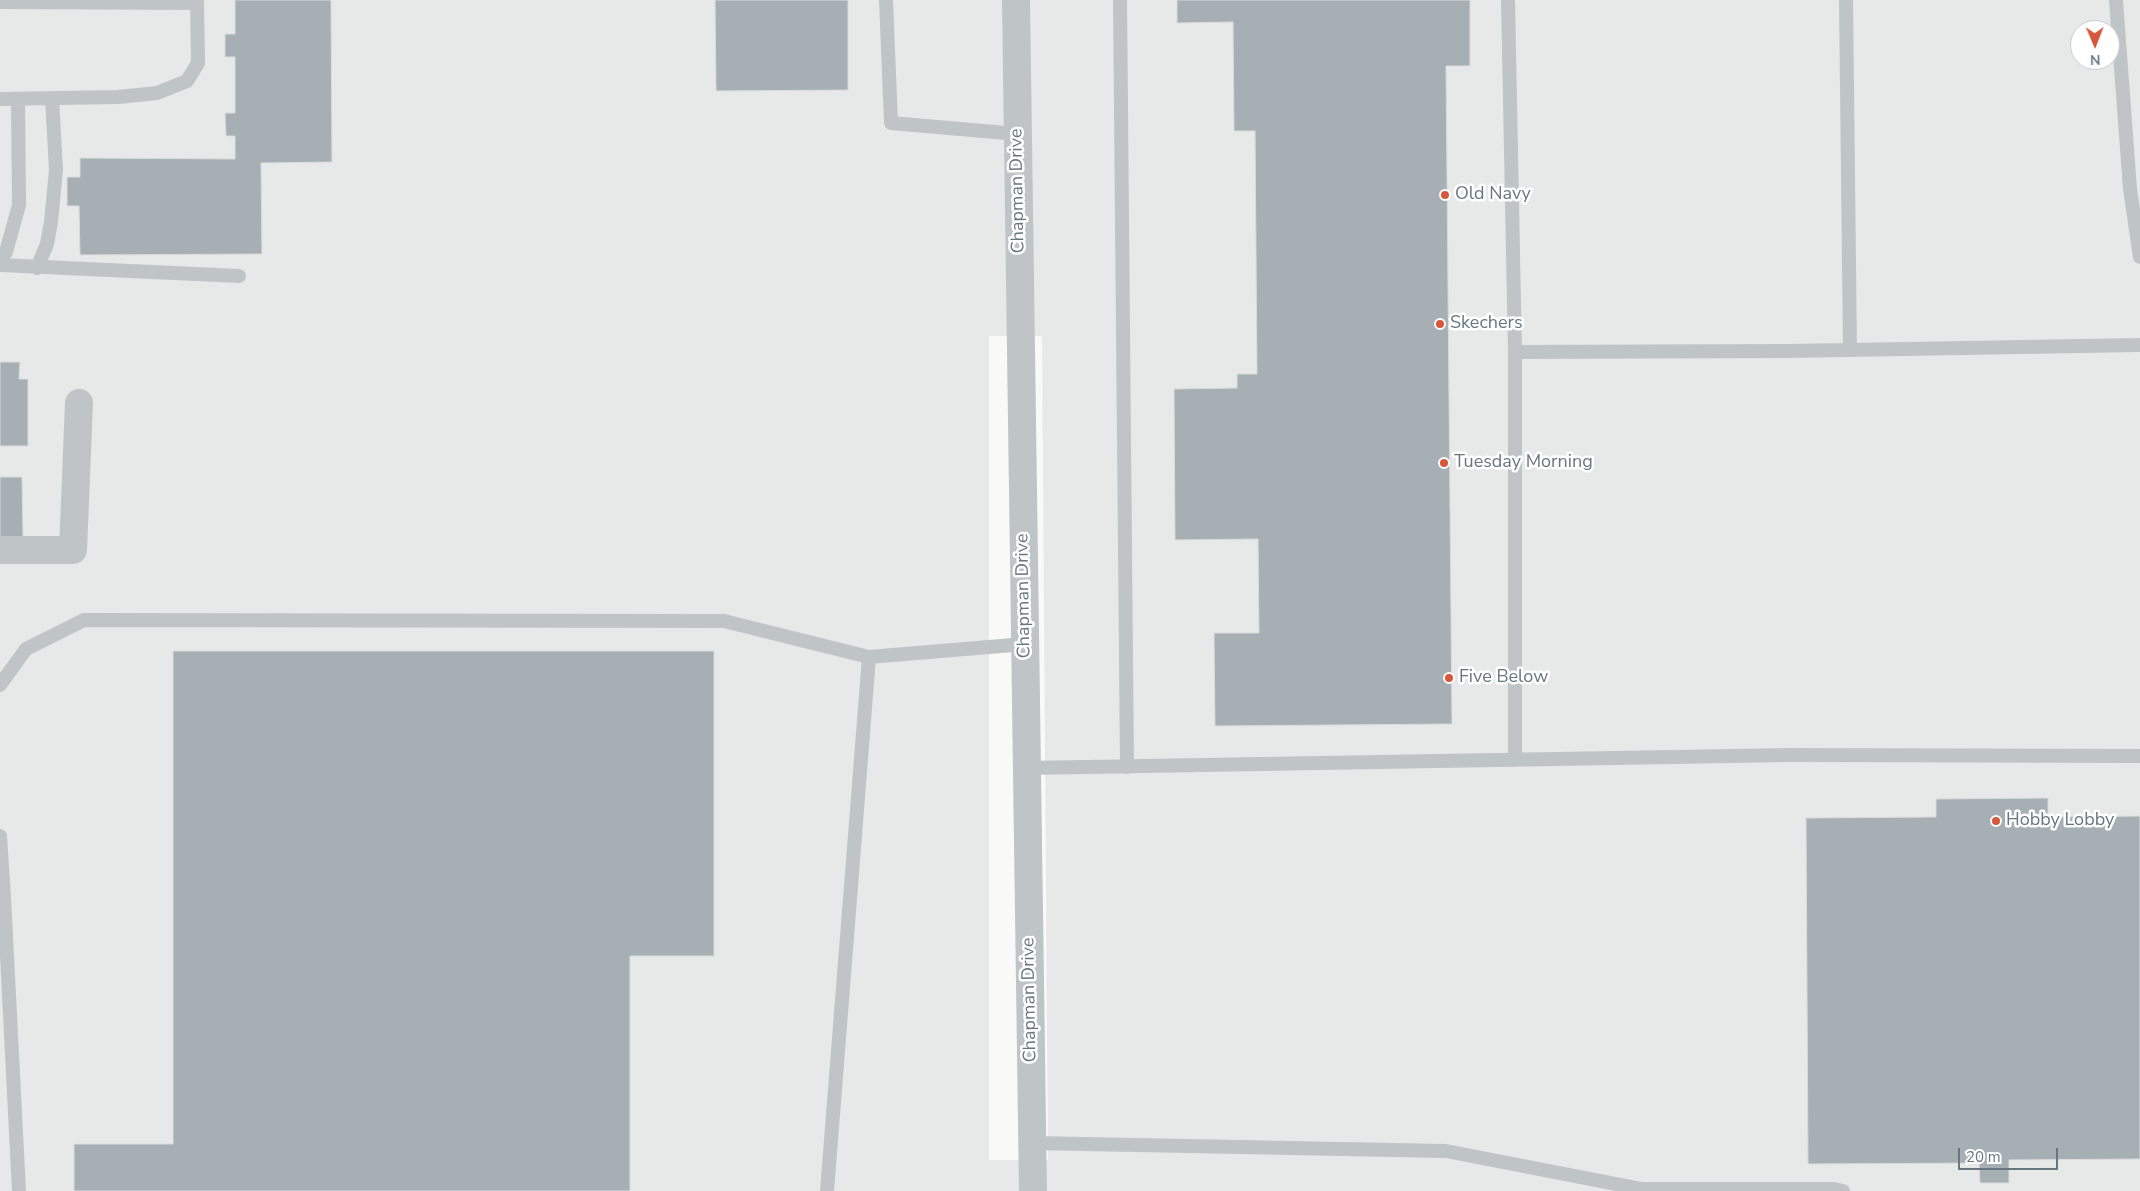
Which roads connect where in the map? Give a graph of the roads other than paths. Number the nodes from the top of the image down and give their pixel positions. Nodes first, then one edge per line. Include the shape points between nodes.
1 (886, 0) edge
2 (1016, 0) edge
3 (1120, 0) edge
4 (1508, 0) edge
5 (1846, 0) edge
6 (2116, 0) edge
7 (0, 2) edge
8 (197, 2) edge
9 (52, 98) junction
10 (0, 99) edge
11 (18, 99) junction
12 (1018, 134) junction
13 (2140, 257) edge
14 (0, 260) edge
15 (0, 265) edge
16 (37, 268) junction
17 (239, 276) dead end
18 (2140, 345) edge
19 (1850, 350) junction
20 (1515, 352) junction
21 (79, 403) dead end
22 (0, 550) edge
23 (1025, 644) junction
24 (869, 657) junction
25 (0, 685) edge
26 (2140, 756) edge
27 (1515, 760) junction
28 (1127, 767) junction
29 (1027, 768) junction
30 (0, 836) edge
31 (2, 897) edge
32 (1032, 1143) junction
33 (19, 1191) edge
34 (827, 1191) edge
35 (1033, 1191) edge
36 (1843, 1191) edge

1 - 12 lane via 892,123
2 - 12 street, Chapman Drive
3 - 28 lane
4 - 20 lane
5 - 19 lane
6 - 13 lane via 2130,189
7 - 8 lane
8 - 9 lane via 198,63 187,80 157,93
9 - 11 lane
9 - 16 lane via 56,170 47,244
10 - 11 lane
11 - 14 lane via 19,205 6,252
12 - 23 street, Chapman Drive
15 - 16 lane
16 - 17 lane
18 - 19 lane
19 - 20 lane
20 - 27 lane
21 - 22 street via 73,550
23 - 24 lane
23 - 29 street, Chapman Drive
24 - 25 lane via 724,621 84,620 26,649
24 - 34 lane
26 - 27 lane via 1790,754
27 - 28 lane
28 - 29 lane
29 - 32 street, Chapman Drive
30 - 31 lane
31 - 33 lane
32 - 35 street, Chapman Drive
32 - 36 lane via 1446,1151 1642,1189

